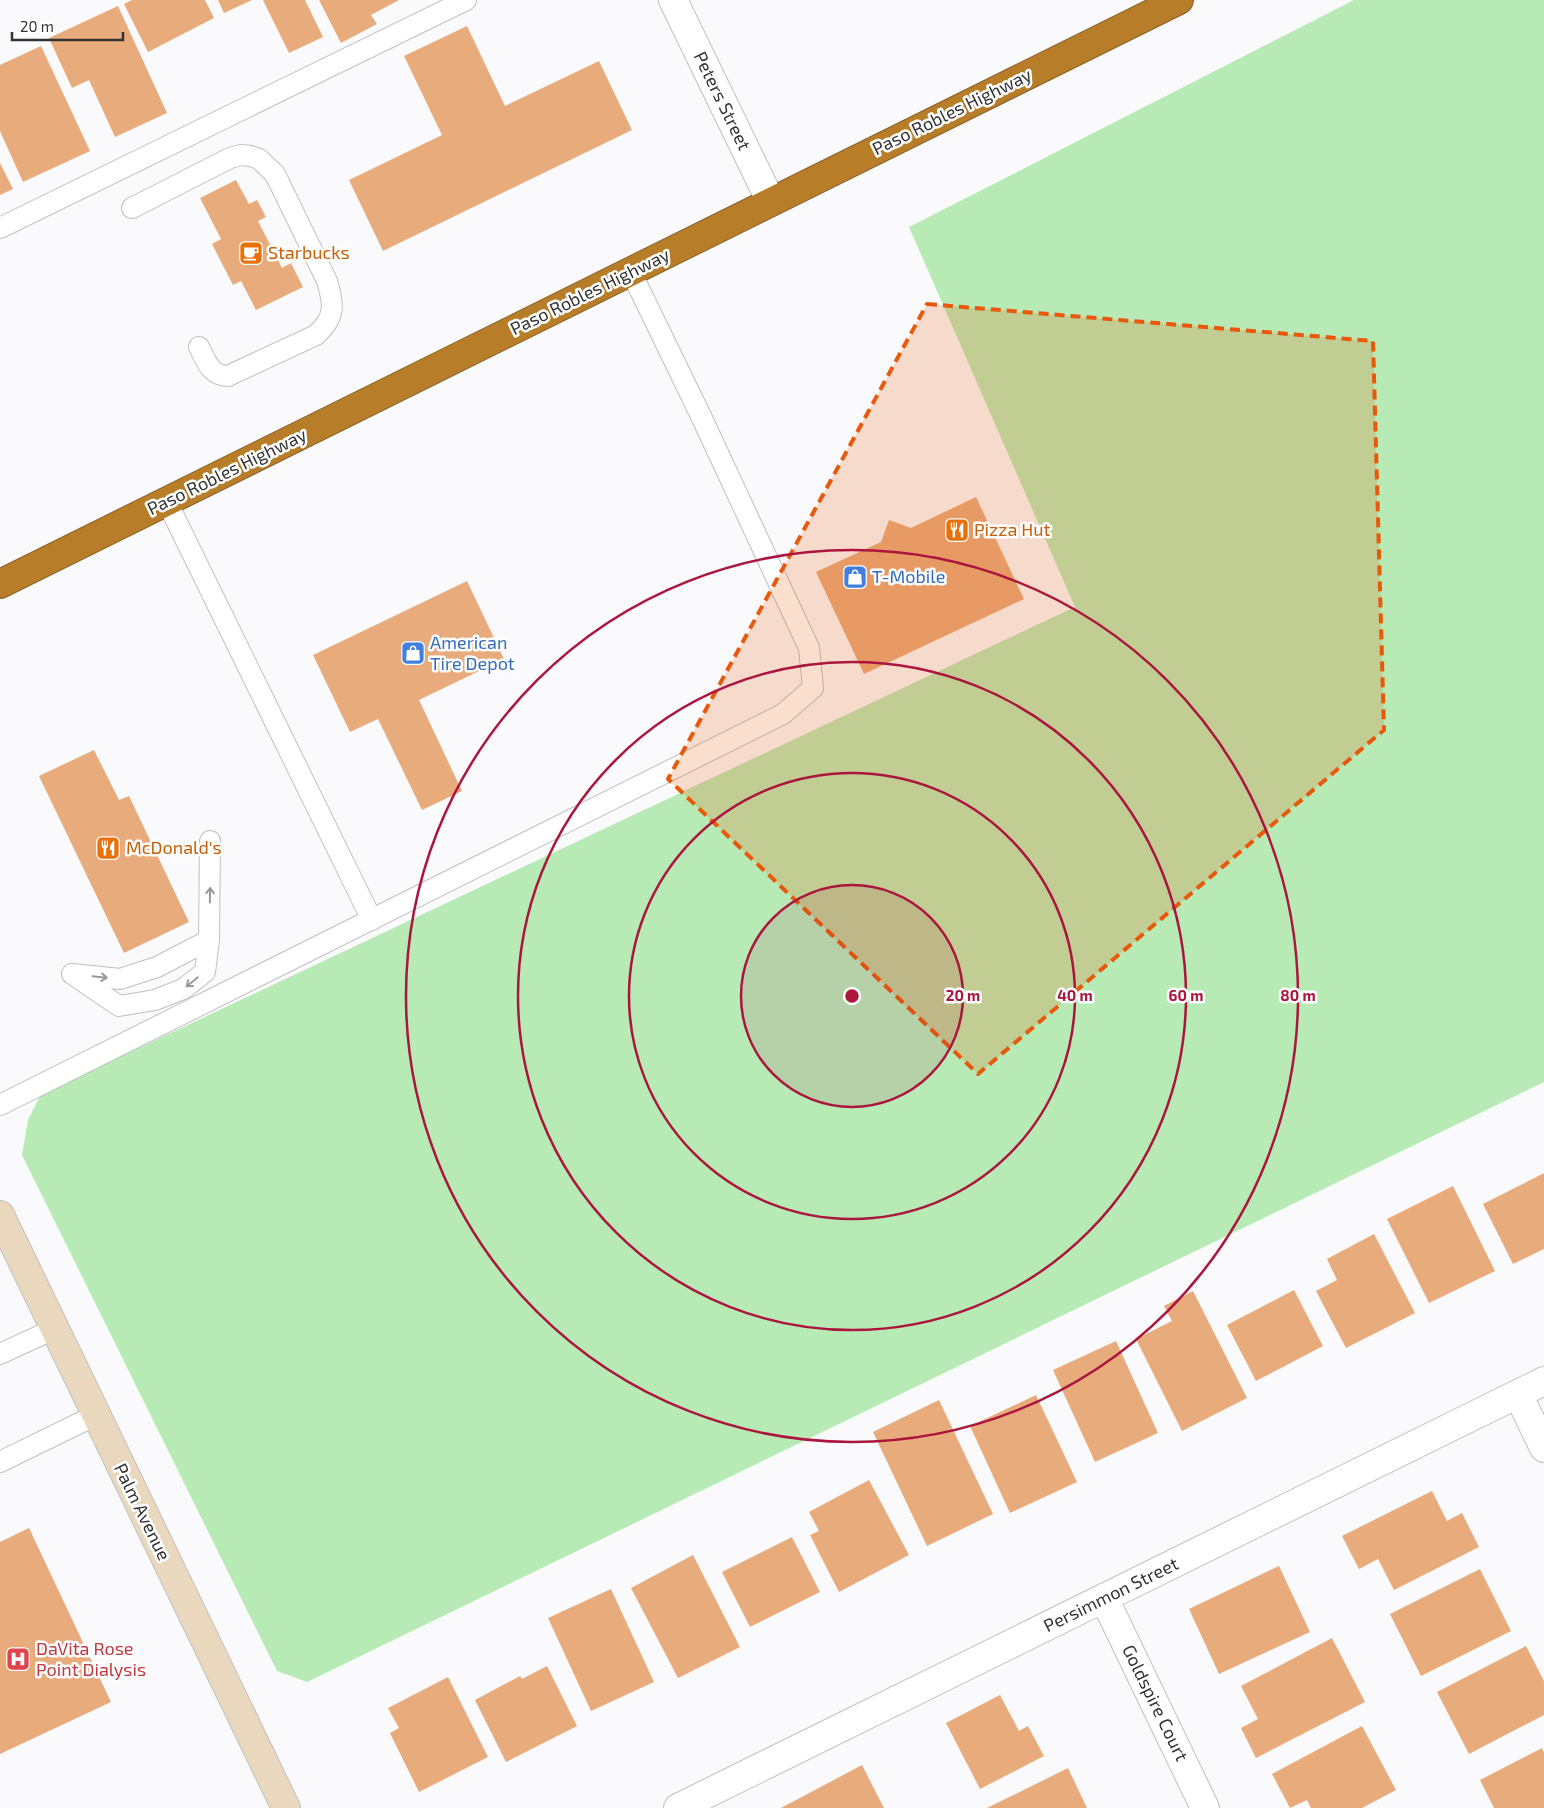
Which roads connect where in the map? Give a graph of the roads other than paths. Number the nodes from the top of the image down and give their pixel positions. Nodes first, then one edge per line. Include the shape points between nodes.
1 (466, 0) edge
2 (673, 0) edge
3 (1178, 0) edge
4 (771, 202) junction
5 (132, 208) dead end
6 (0, 228) edge
7 (631, 272) junction
8 (199, 347) dead end
9 (167, 502) junction
10 (0, 584) edge
11 (210, 841) dead end
12 (372, 920) junction
13 (209, 940) junction
14 (0, 1105) edge
15 (0, 1215) edge
16 (54, 1329) junction
17 (0, 1354) edge
18 (1544, 1381) edge
19 (1518, 1394) junction
20 (96, 1415) junction
21 (1544, 1448) edge
22 (0, 1462) edge
23 (1104, 1598) junction
24 (685, 1807) edge
25 (286, 1808) edge
26 (1206, 1808) edge

1 - 6 lane
2 - 4 street, Peters Street
3 - 4 highway, Paso Robles Highway
4 - 7 highway, Paso Robles Highway
5 - 8 lane via 230,158 251,156 275,174 323,272 333,299 332,308 326,326 316,335 228,376 220,376 208,367
7 - 9 highway, Paso Robles Highway
7 - 12 lane via 809,648 813,688 783,714
9 - 10 highway, Paso Robles Highway
9 - 12 lane
13 -> 11 lane
12 - 14 lane
13 -> 13 lane via 205,972 183,989 155,1000 119,1006 72,974 120,979 157,968
15 - 16 main road, Palm Avenue
16 - 17 lane
16 - 20 main road, Palm Avenue
18 - 19 street, Persimmon Street
19 - 21 street
19 - 23 street, Persimmon Street
20 - 22 lane
20 - 25 main road, Palm Avenue
23 - 24 street, Persimmon Street
23 - 26 street, Goldspire Court

